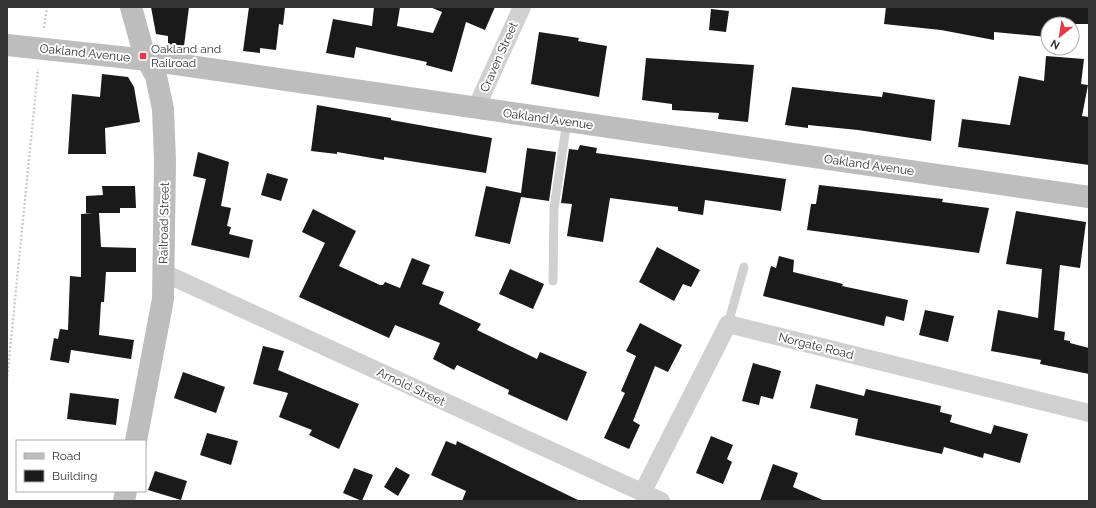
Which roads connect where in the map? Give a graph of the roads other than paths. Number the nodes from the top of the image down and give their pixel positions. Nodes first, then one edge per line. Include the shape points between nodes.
1 (131, 7) edge
2 (522, 7) edge
3 (11, 45) edge
4 (148, 60) junction
5 (476, 108) junction
6 (567, 121) junction
7 (1089, 197) edge
8 (744, 267) dead end
9 (162, 272) junction
10 (554, 281) dead end
11 (728, 324) junction
12 (1089, 413) edge
13 (136, 440) edge
14 (642, 493) junction
15 (661, 501) edge

1 - 4 street, Railroad Street
2 - 5 street, Craven Street
3 - 4 street, Oakland Avenue
4 - 5 street, Oakland Avenue
4 - 9 street, Railroad Street via 156,76 163,109 165,161
5 - 6 street, Oakland Avenue
6 - 7 street, Oakland Avenue
6 - 10 lane via 554,208
8 - 11 lane
9 - 13 street, Railroad Street via 163,299
9 - 14 street, Arnold Street
11 - 12 street, Norgate Road
11 - 14 street
14 - 15 street, Arnold Street

